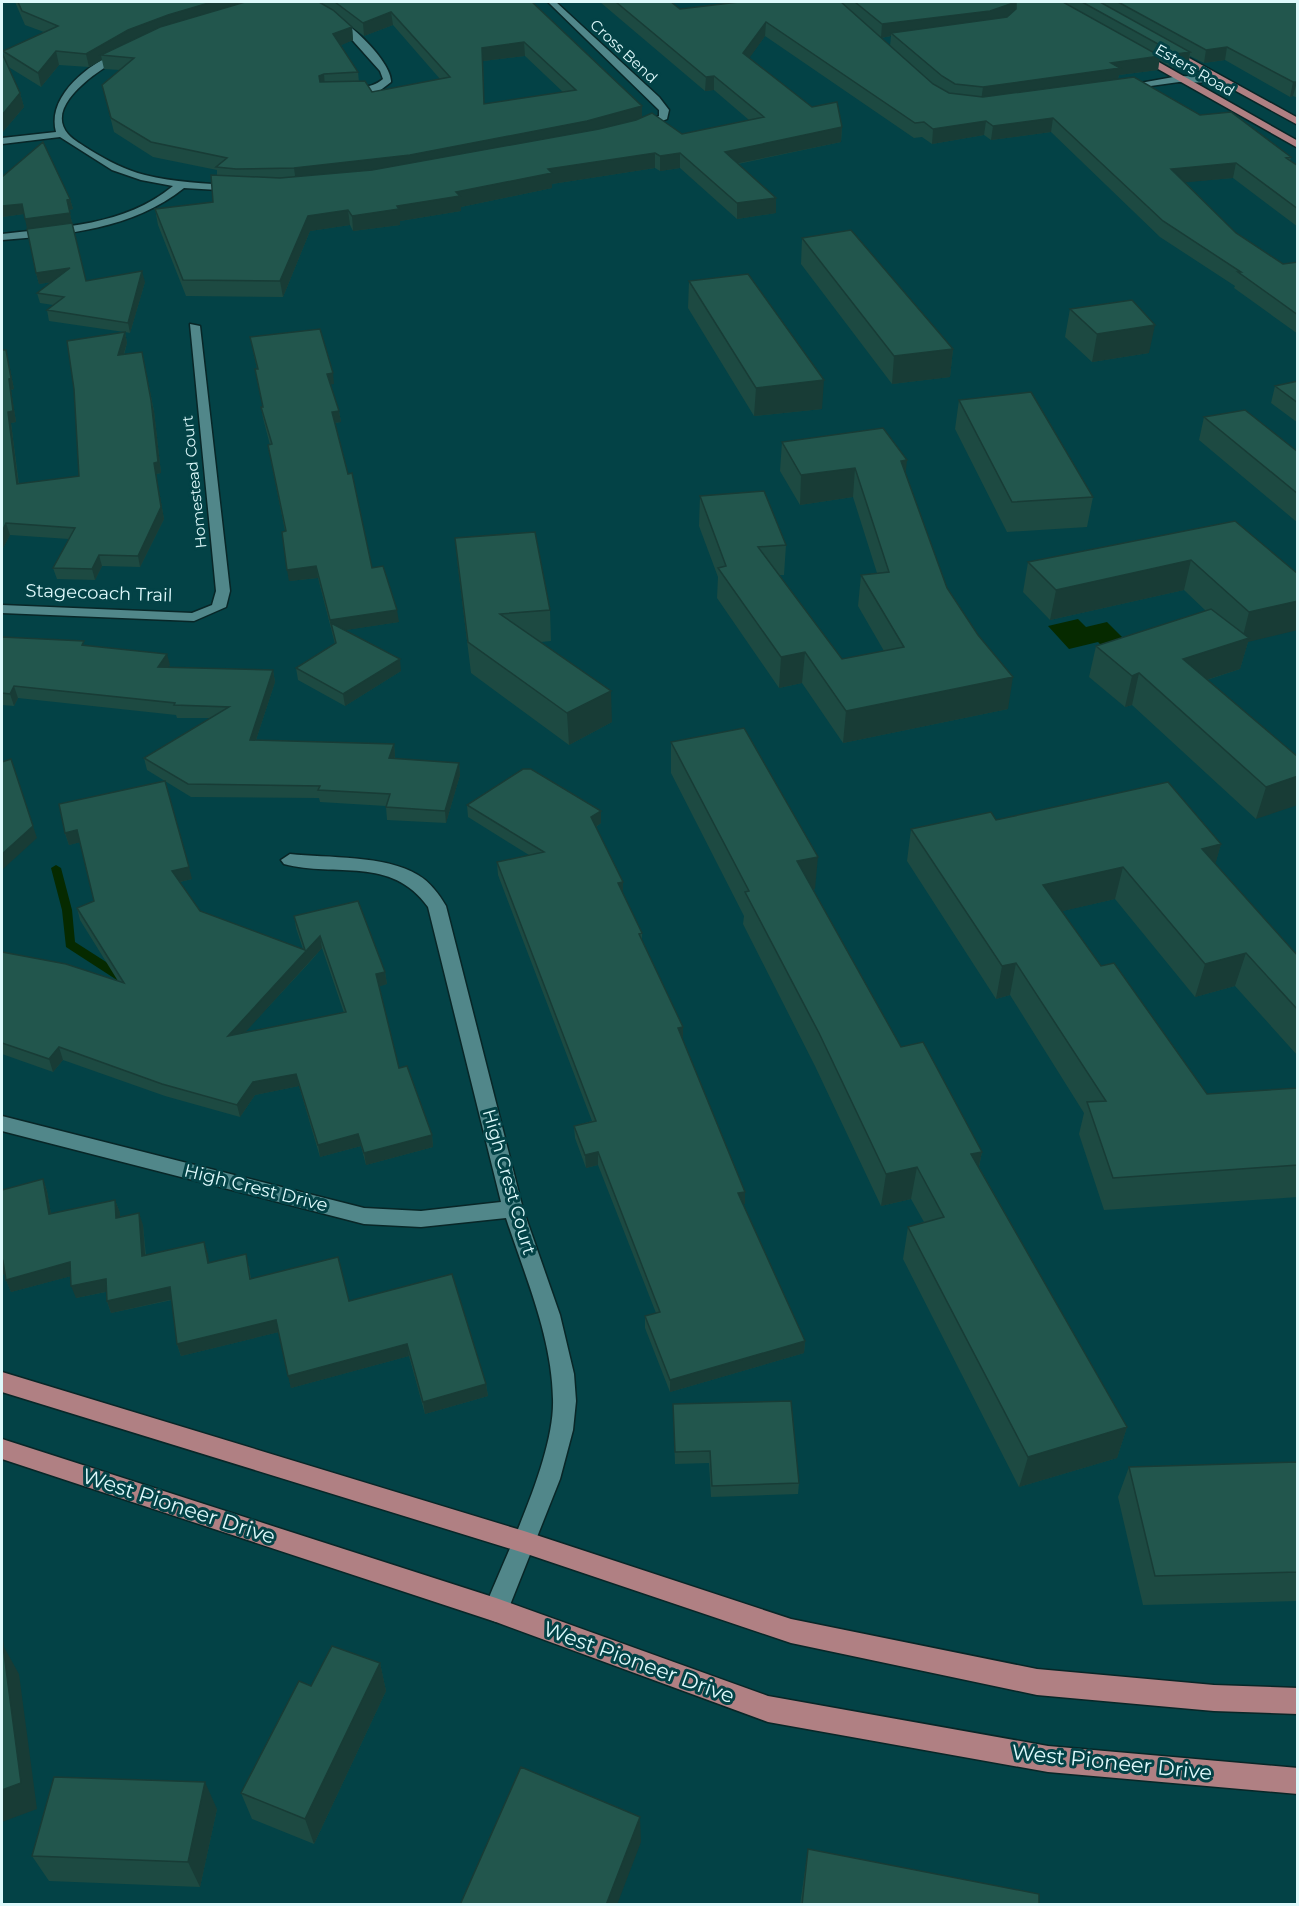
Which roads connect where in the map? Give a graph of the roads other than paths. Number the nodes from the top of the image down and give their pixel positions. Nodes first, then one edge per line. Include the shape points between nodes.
1 (308, 2) edge
2 (552, 2) edge
3 (136, 47) edge
4 (1164, 47) edge
5 (1130, 49) edge
6 (1205, 70) junction
7 (1179, 79) junction
8 (1221, 80) junction
9 (1116, 87) edge
10 (338, 93) edge
11 (1298, 122) edge
12 (633, 130) edge
13 (62, 134) junction
14 (2, 141) edge
15 (1298, 145) edge
16 (182, 184) junction
17 (244, 188) edge
18 (2, 237) edge
19 (194, 326) dead end
20 (2, 609) edge
21 (195, 616) joint
22 (290, 860) dead end
23 (2, 1124) edge
24 (513, 1209) junction
25 (2, 1382) edge
26 (2, 1449) edge
27 (524, 1542) junction
28 (496, 1610) junction
29 (1298, 1701) edge
30 (1298, 1781) edge

1 - 10 street via 340,19 384,70 388,80 375,90
2 - 12 street, Cross Bend via 664,110 664,117
3 - 13 street via 113,58 73,87 59,110 57,119
4 - 6 main road, Esters Road
5 - 7 main road, Esters Road
6 - 7 street
6 - 8 main road, Esters Road
7 - 8 street
7 - 9 street
7 - 15 main road, Esters Road
8 - 11 main road, Esters Road
13 - 14 street
13 - 16 street via 111,167 144,178
16 - 17 street
16 - 18 street via 159,202 125,217
19 - 21 street, Homestead Court via 223,591 219,607
20 - 21 street, Stagecoach Trail
22 - 24 street, High Crest Court via 407,876 423,887 437,906
23 - 24 street, High Crest Drive via 364,1216 399,1221 438,1220
24 - 27 street, High Crest Court via 549,1315 565,1401 562,1430 548,1479
25 - 27 main road
26 - 28 main road, West Pioneer Drive
27 - 28 street, High Crest Court
27 - 29 main road via 790,1631 1037,1682 1215,1698
28 - 30 main road, West Pioneer Drive via 768,1709 1048,1759

